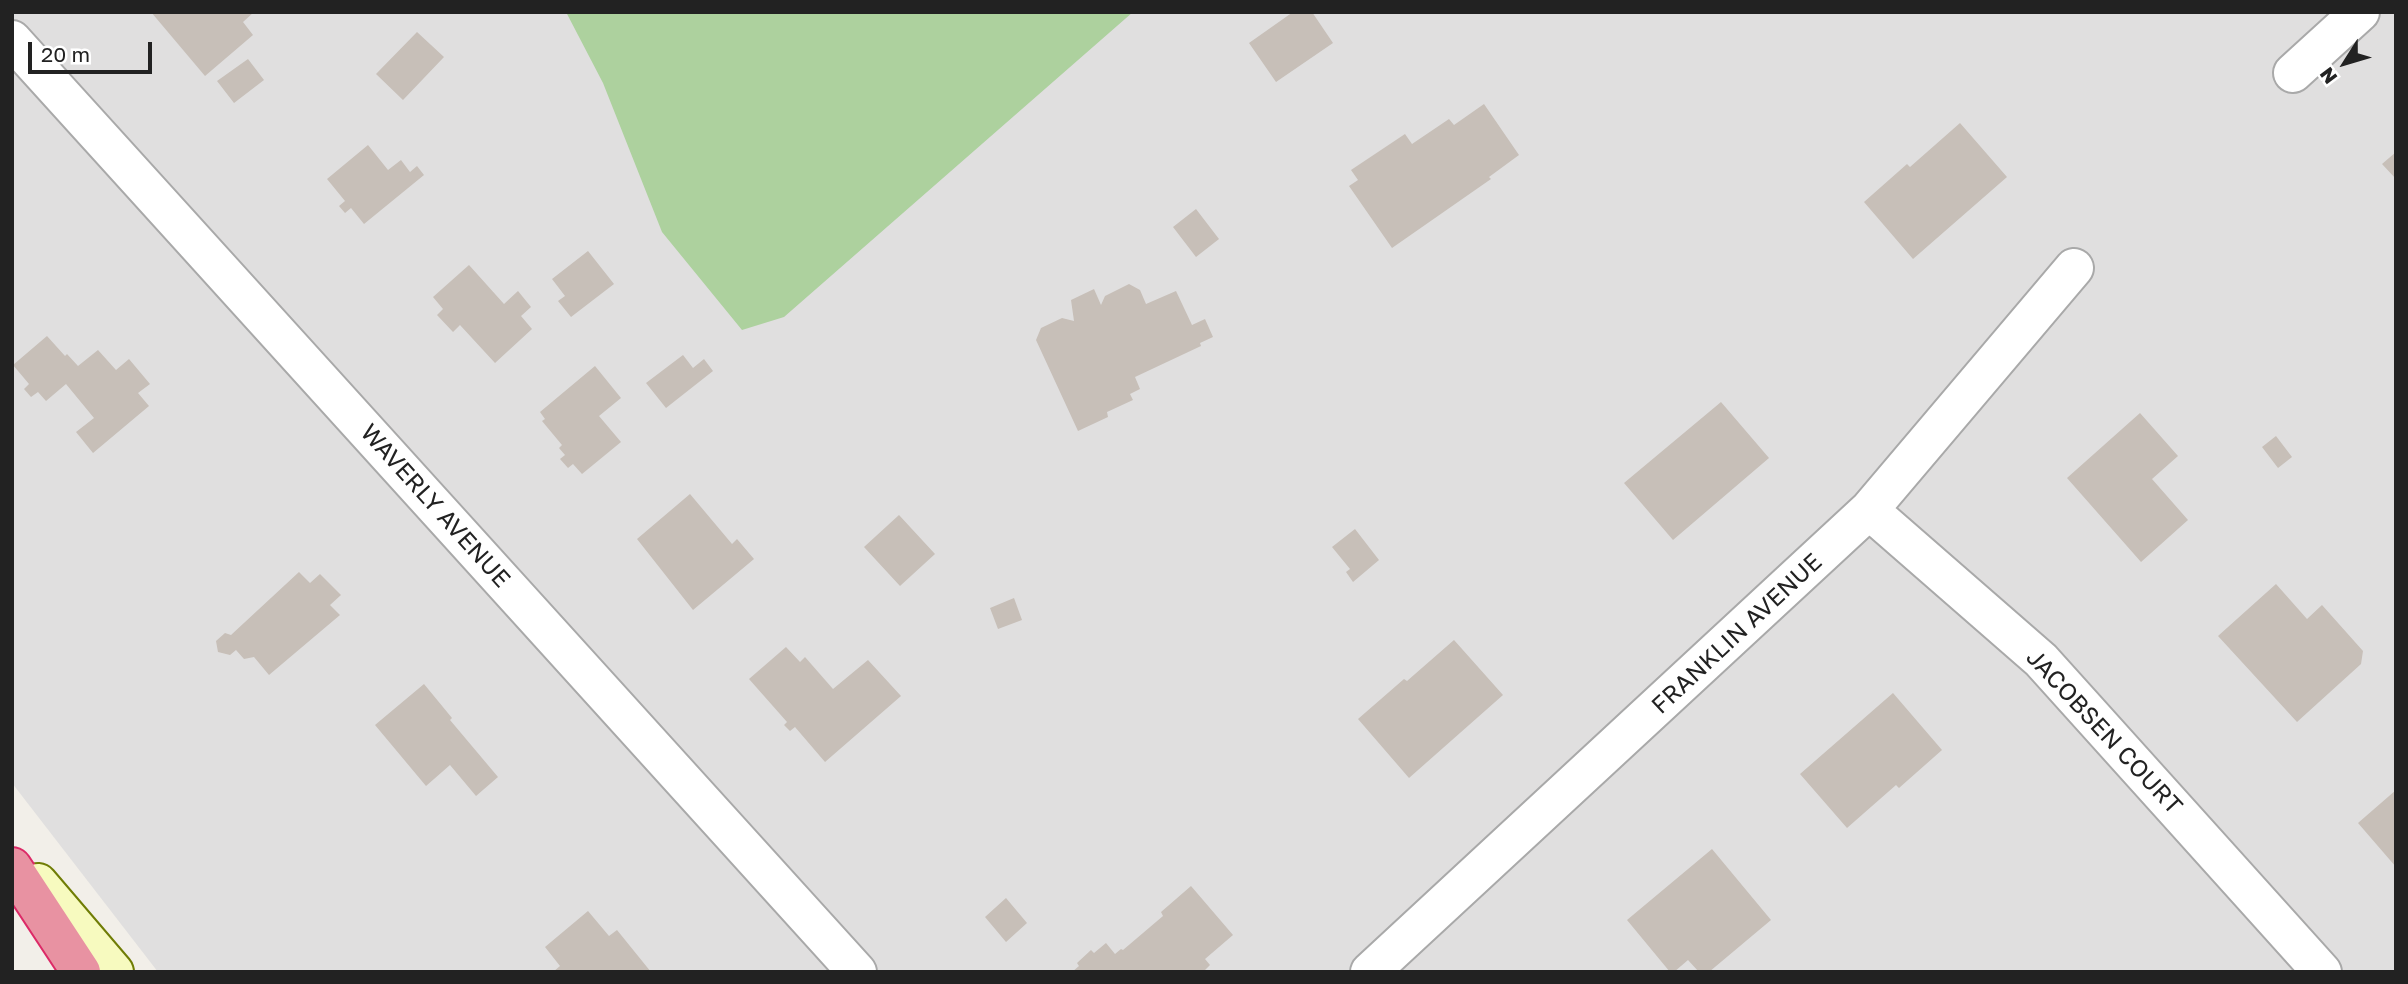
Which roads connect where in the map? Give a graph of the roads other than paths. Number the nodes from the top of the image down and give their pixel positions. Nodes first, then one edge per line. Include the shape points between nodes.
1 (2360, 12) edge
2 (12, 40) edge
3 (2293, 73) dead end
4 (2074, 268) dead end
5 (1869, 510) junction
6 (12, 853) edge
7 (12, 867) edge
8 (81, 972) edge
9 (114, 972) edge
10 (857, 972) edge
11 (1370, 972) edge
12 (2322, 972) edge

1 - 3 street
2 - 10 street, WAVERLY AVENUE
4 - 5 street, FRANKLIN AVENUE
5 - 11 street, FRANKLIN AVENUE
5 - 12 street, JACOBSEN COURT via 2041,660
6 - 9 main road
7 - 8 highway

